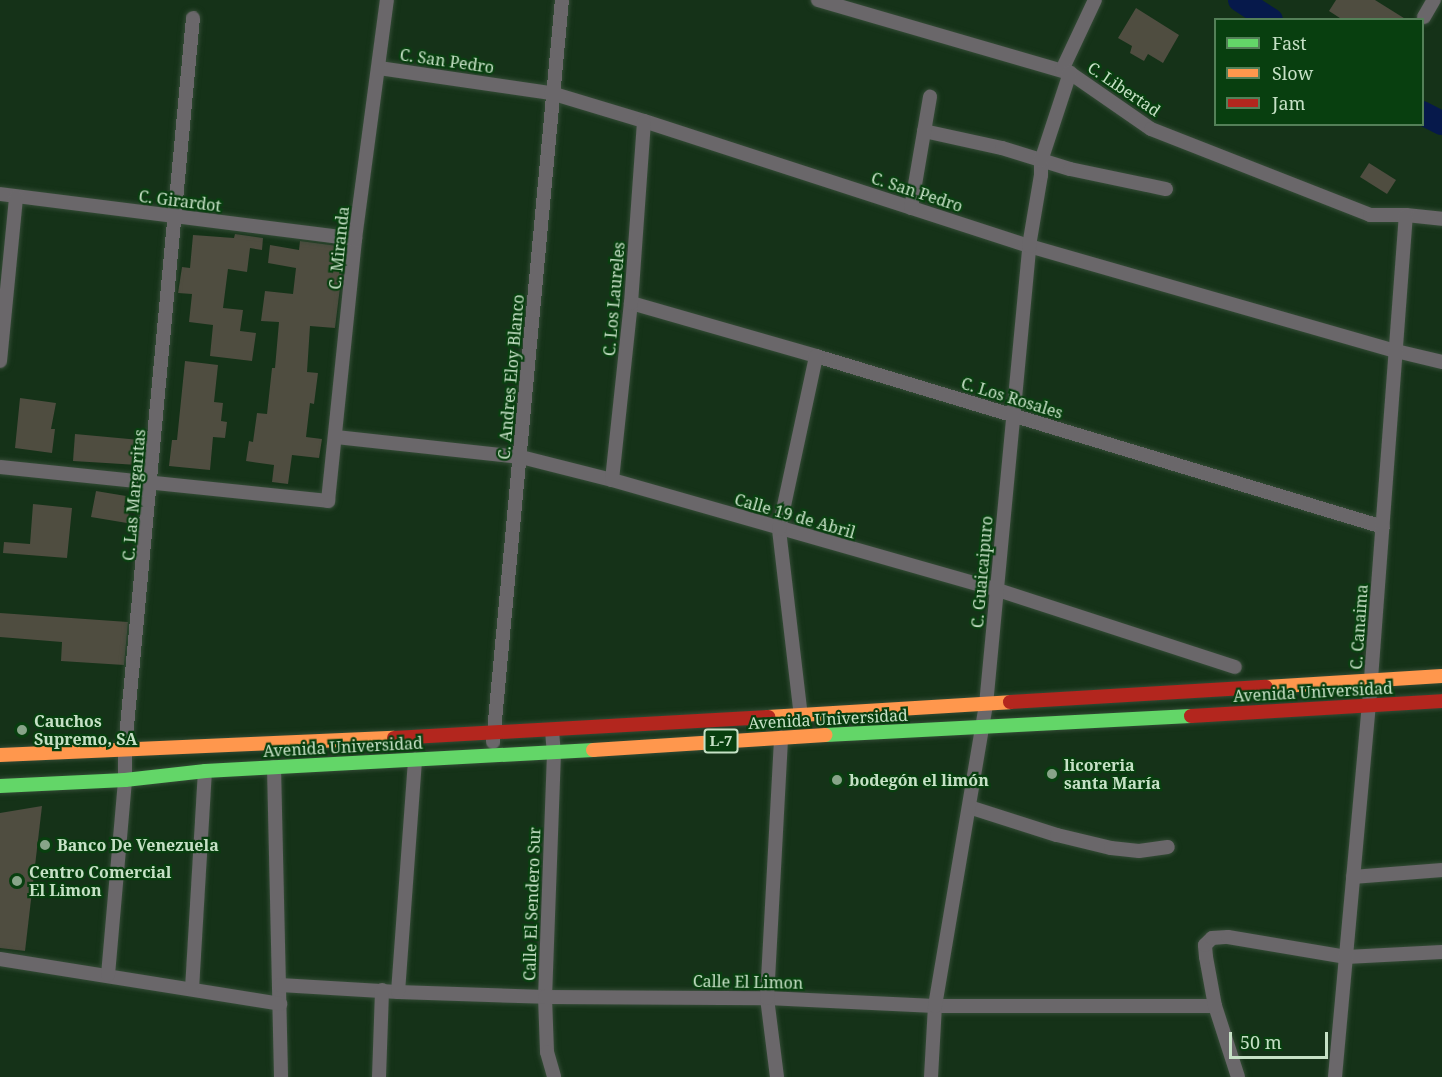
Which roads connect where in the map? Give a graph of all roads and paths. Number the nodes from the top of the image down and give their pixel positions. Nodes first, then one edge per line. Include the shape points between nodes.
1 (387, 0) edge
2 (562, 0) edge
3 (818, 0) edge
4 (1095, 0) edge
5 (1434, 0) edge
6 (1424, 17) dead end
7 (193, 18) dead end
8 (379, 68) junction
9 (1066, 71) junction
10 (551, 93) junction
11 (930, 97) dead end
12 (644, 121) junction
13 (924, 131) junction
14 (1041, 161) junction
15 (1166, 189) dead end
16 (0, 194) edge
17 (16, 197) junction
18 (911, 208) junction
19 (1406, 215) junction
20 (176, 217) junction
21 (1442, 219) edge
22 (355, 239) junction
23 (1029, 246) junction
24 (631, 303) junction
25 (1396, 351) junction
26 (816, 356) junction
27 (0, 360) edge
28 (1442, 362) edge
29 (1012, 415) junction
30 (336, 437) junction
31 (521, 457) junction
32 (0, 467) edge
33 (612, 480) junction
34 (151, 481) junction
35 (1383, 528) junction
36 (779, 529) junction
37 (998, 590) junction
38 (1235, 667) dead end
39 (1442, 676) edge
40 (1371, 679) junction
41 (1442, 701) edge
42 (986, 705) junction
43 (1368, 706) junction
44 (801, 717) junction
45 (982, 729) junction
46 (552, 731) junction
47 (493, 734) junction
48 (782, 737) junction
49 (125, 748) junction
50 (554, 753) junction
51 (0, 755) edge
52 (492, 756) junction
53 (415, 760) junction
54 (273, 767) junction
55 (205, 771) junction
56 (125, 780) junction
57 (0, 786) edge
58 (969, 807) junction
59 (1168, 847) dead end
60 (1442, 870) edge
61 (1353, 877) junction
62 (1442, 952) edge
63 (1346, 957) junction
64 (0, 959) edge
65 (108, 975) junction
66 (280, 985) junction
67 (192, 989) junction
68 (382, 990) junction
69 (398, 992) junction
70 (545, 997) junction
71 (767, 998) junction
72 (280, 1004) junction
73 (935, 1006) junction
74 (1215, 1006) junction
75 (281, 1077) edge
76 (379, 1077) edge
77 (554, 1077) edge
78 (777, 1077) edge
79 (930, 1077) edge
80 (1238, 1077) edge
81 (1335, 1077) edge

1 - 8 street, C. Miranda
2 - 10 street, C. Andres Eloy Blanco
3 - 9 street, C. Libertad
4 - 9 street, C. Guaicaipuro
5 - 6 street
7 - 20 street, C. Las Margaritas
8 - 10 street, C. San Pedro
8 - 22 street, C. Miranda
9 - 14 street, C. Guaicaipuro
9 - 19 street, C. Libertad via 1151,129 1370,215
10 - 12 street, C. San Pedro
10 - 31 street, C. Andres Eloy Blanco
11 - 13 street
12 - 18 street, C. San Pedro
12 - 24 street, C. Los Laureles
13 - 14 street
13 - 18 street
14 - 15 street
14 - 23 street, C. Guaicaipuro
16 - 17 street, C. Girardot
17 - 20 street, C. Girardot
17 - 27 street
18 - 23 street, C. San Pedro
19 - 21 street, C. Libertad
19 - 25 street, C. Canaima
20 - 22 street, C. Girardot
20 - 34 street, C. Las Margaritas
22 - 30 street, C. Miranda
23 - 25 street, C. San Pedro
23 - 29 street, C. Guaicaipuro
24 - 26 street, C. Los Rosales
24 - 33 street, C. Los Laureles
25 - 28 street, C. San Pedro
25 - 35 street, C. Canaima
26 - 29 street, C. Los Rosales
26 - 36 street
29 - 35 street, C. Los Rosales
29 - 37 street, C. Guaicaipuro
30 - 31 street, Calle 19 de Abril
30 - 34 street, C. Miranda via 328,501
31 - 33 street, Calle 19 de Abril
31 - 47 street, C. Andres Eloy Blanco
32 - 34 street
33 - 36 street, Calle 19 de Abril
34 - 49 street, C. Las Margaritas
35 - 40 street, C. Canaima
36 - 37 street, Calle 19 de Abril
36 - 44 street
37 - 38 street, Calle 19 de Abril
37 - 42 street, C. Guaicaipuro
39 - 40 main road, Avenida Universidad / L-7
40 - 42 main road, Avenida Universidad / L-7
40 - 43 street, C. Canaima
41 - 43 main road, Avenida Universidad / L-7
42 - 44 main road, Avenida Universidad / L-7
42 - 45 street, C. Guaicaipuro
43 - 45 main road, Avenida Universidad / L-7
43 - 61 street, C. Canaima
44 - 46 main road, Avenida Universidad / L-7
45 - 48 main road, Avenida Universidad / L-7
45 - 58 street, C. Guaicaipuro
46 - 47 main road, Avenida Universidad / L-7
46 - 50 street, Calle El Sendero Sur
47 - 49 main road, Avenida Universidad / L-7
47 - 52 street, C. Andres Eloy Blanco
48 - 50 main road, Avenida Universidad / L-7
48 - 71 street
49 - 51 main road, Avenida Universidad / L-7
49 - 56 street, C. Las Margaritas
50 - 52 main road, Avenida Universidad / L-7
50 - 70 street, Calle El Sendero Sur
52 - 53 main road, Avenida Universidad / L-7
53 - 54 main road, Avenida Universidad / L-7
53 - 69 street
54 - 55 main road, Avenida Universidad / L-7
54 - 66 street
55 - 56 main road, Avenida Universidad / L-7
55 - 67 street
56 - 57 main road, Avenida Universidad / L-7
56 - 65 street, C. Las Margaritas
58 - 59 street via 1104,846 1139,851
58 - 73 street, C. Guaicaipuro
60 - 61 street
61 - 63 street, C. Canaima
62 - 63 street
63 - 74 street via 1228,937 1212,938 1205,949
63 - 81 street, C. Canaima
64 - 65 street
65 - 67 street
66 - 68 street, Calle El Limon
66 - 72 street
67 - 72 street
68 - 69 street, Calle El Limon
68 - 76 street
69 - 70 street, Calle El Limon
70 - 71 street, Calle El Limon
70 - 77 street, Calle El Sendero Sur via 546,1052
71 - 73 street, Calle El Limon
71 - 78 street
72 - 75 street
73 - 74 street, Calle El Limon
73 - 79 street, C. Guaicaipuro
74 - 80 street

